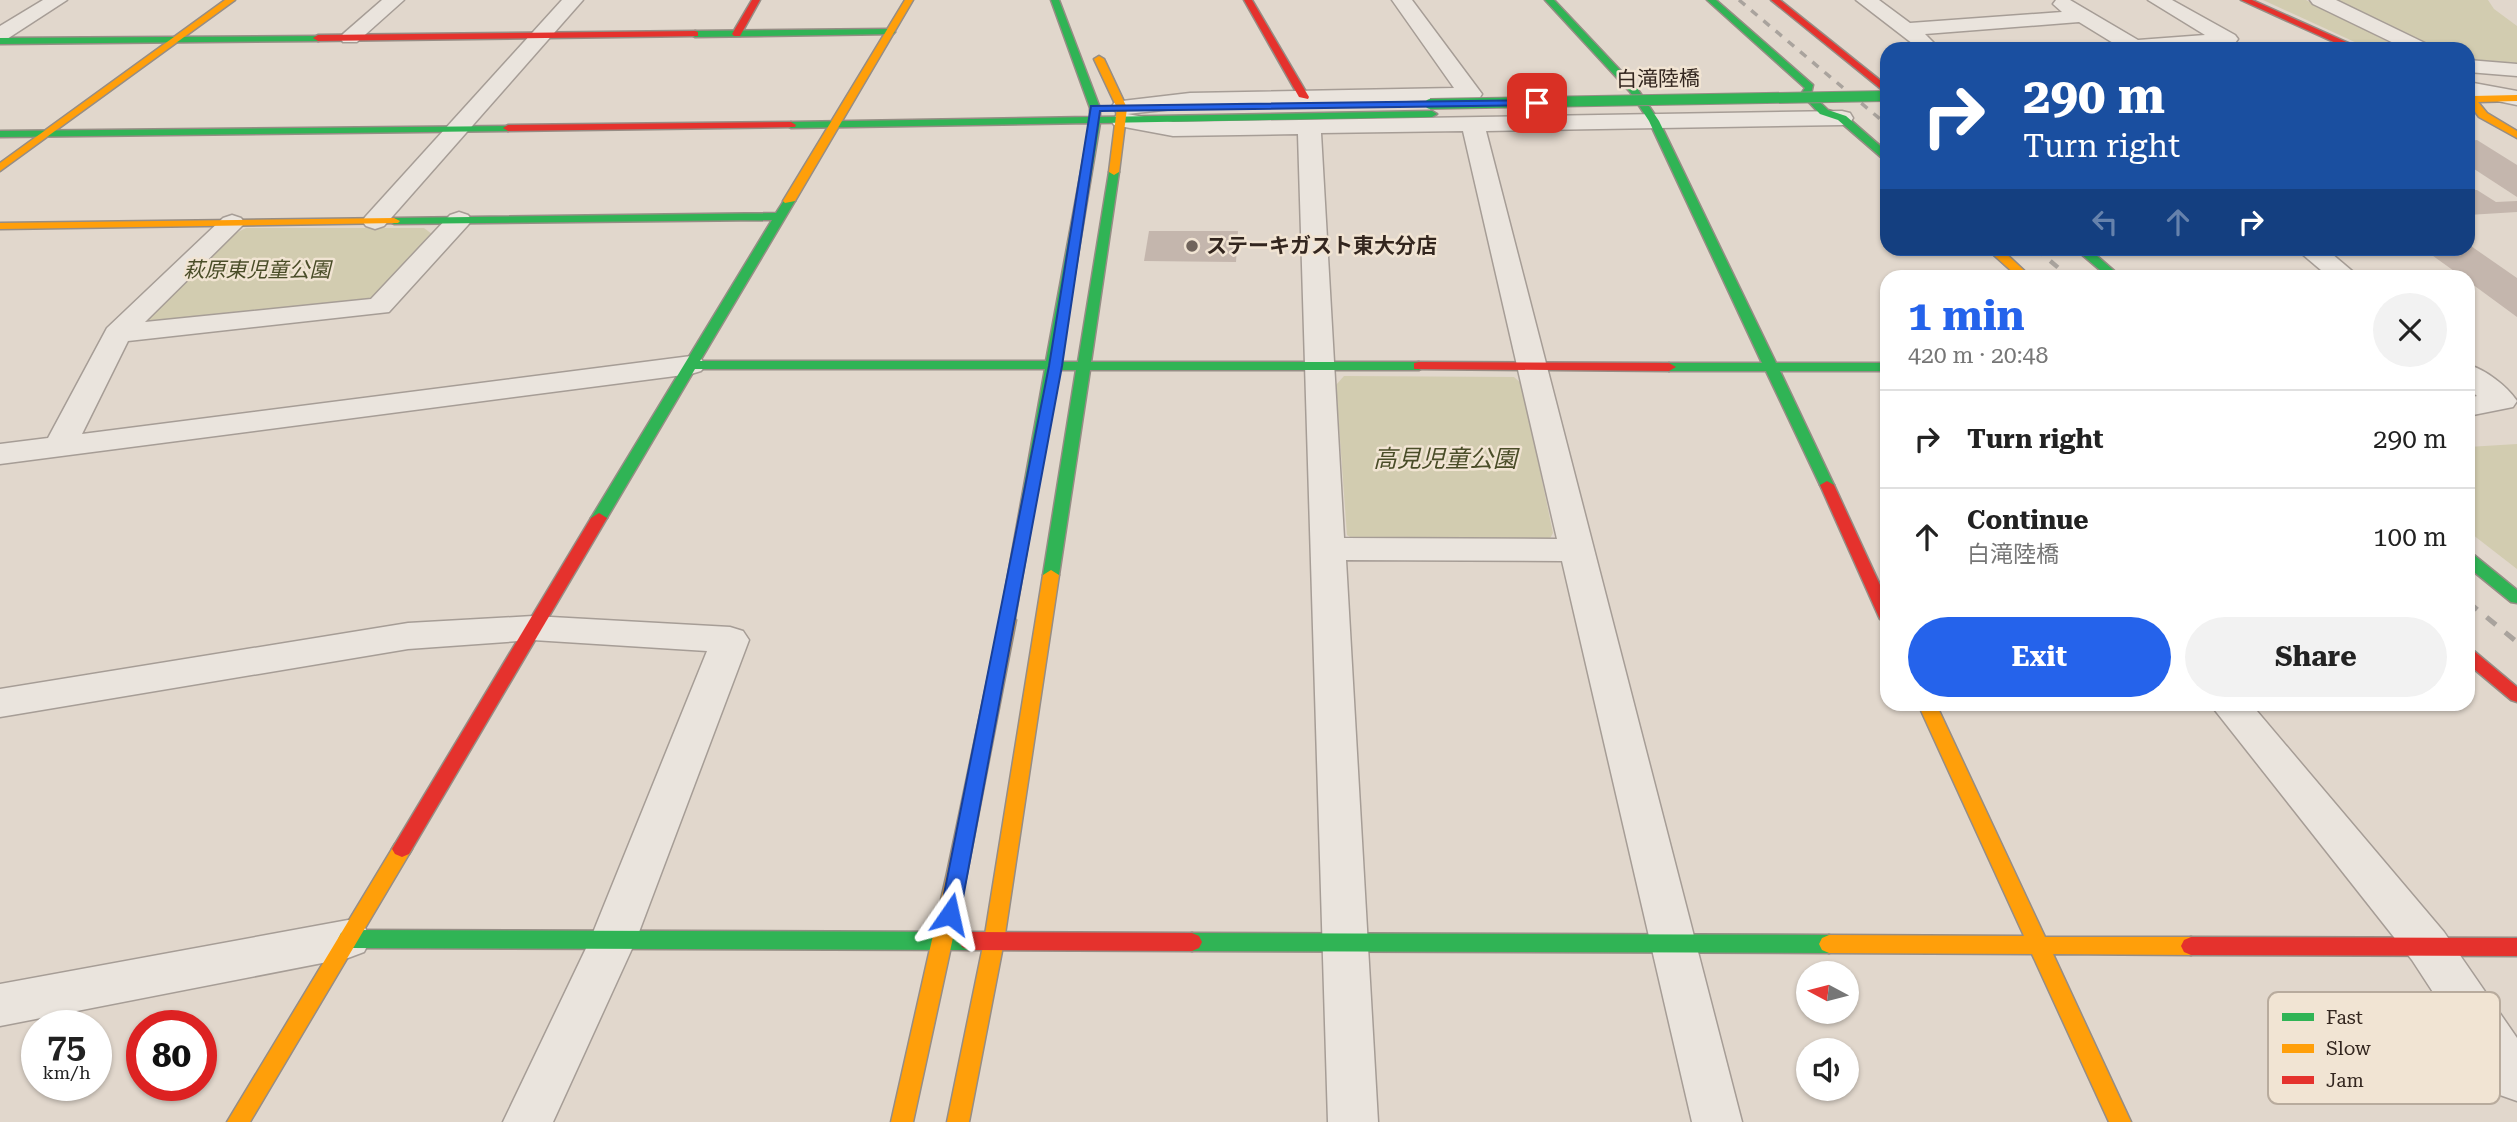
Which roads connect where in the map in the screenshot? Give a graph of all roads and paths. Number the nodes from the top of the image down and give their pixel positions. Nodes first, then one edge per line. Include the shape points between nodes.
1 (57, 0) edge
2 (231, 0) edge
3 (394, 0) edge
4 (573, 0) edge
5 (756, 0) edge
6 (909, 0) edge
7 (1055, 0) edge
8 (1248, 0) edge
9 (1402, 0) edge
10 (1549, 0) edge
11 (1711, 0) edge
12 (1775, 0) edge
13 (1903, 0) edge
14 (2056, 0) edge
15 (2158, 0) edge
16 (2245, 0) edge
17 (2320, 0) edge
18 (1868, 1) edge
19 (2083, 16) junction
20 (1906, 29) junction
21 (890, 32) junction
22 (737, 34) junction
23 (0, 35) edge
24 (541, 36) junction
25 (350, 38) junction
26 (1090, 39) dead end
27 (177, 40) junction
28 (0, 41) edge
29 (1924, 42) edge
30 (2126, 42) edge
31 (2197, 42) edge
32 (2341, 42) edge
33 (2408, 42) edge
34 (2475, 67) edge
35 (2517, 70) edge
36 (2517, 86) edge
37 (1810, 87) junction
38 (1880, 88) edge
39 (1634, 90) junction
40 (1880, 93) edge
41 (2475, 94) edge
42 (2475, 95) edge
43 (2517, 98) edge
44 (2475, 104) edge
45 (1472, 109) junction
46 (1307, 112) junction
47 (1122, 114) junction
48 (1095, 115) junction
49 (839, 118) junction
50 (1842, 118) junction
51 (67, 120) junction
52 (0, 121) edge
53 (1654, 121) junction
54 (464, 122) junction
55 (48, 133) junction
56 (0, 134) edge
57 (2517, 135) edge
58 (1880, 151) edge
59 (0, 168) edge
60 (780, 216) junction
61 (459, 220) junction
62 (375, 221) junction
63 (232, 223) junction
64 (0, 226) edge
65 (2001, 256) edge
66 (2090, 256) edge
67 (2318, 256) edge
68 (2017, 270) edge
69 (2107, 270) edge
70 (2336, 270) edge
71 (117, 334) junction
72 (691, 365) junction
73 (1085, 365) junction
74 (1055, 366) junction
75 (1320, 366) junction
76 (1532, 366) junction
77 (1772, 366) junction
78 (1880, 366) edge
79 (2475, 380) edge
80 (2475, 406) edge
81 (60, 446) junction
82 (0, 454) edge
83 (1328, 549) junction
84 (1577, 550) junction
85 (2475, 565) edge
86 (2517, 598) edge
87 (1880, 602) edge
88 (533, 628) junction
89 (2475, 661) edge
90 (2517, 696) edge
91 (0, 703) edge
92 (1930, 711) edge
93 (2235, 711) edge
94 (348, 939) junction
95 (613, 940) junction
96 (944, 941) junction
97 (994, 941) junction
98 (1345, 943) junction
99 (1673, 944) junction
100 (2038, 945) junction
101 (2428, 946) junction
102 (2517, 947) edge
103 (2459, 992) edge
104 (0, 1004) edge
105 (2500, 1054) edge
106 (2517, 1079) edge
107 (238, 1122) edge
108 (528, 1122) edge
109 (902, 1122) edge
110 (958, 1122) edge
111 (1353, 1122) edge
112 (1717, 1122) edge
113 (2120, 1122) edge

1 - 23 street
2 - 27 main road
3 - 25 street
4 - 24 street
5 - 22 main road
6 - 21 main road
7 - 48 main road
8 - 46 main road
9 - 45 street
10 - 39 main road
11 - 37 main road
12 - 38 main road
13 - 18 street
14 - 19 street
15 - 31 street via 2228,39
16 - 32 main road
17 - 33 street
18 - 20 street
19 - 20 street
19 - 30 street
20 - 29 street
21 - 22 main road
21 - 49 main road
22 - 24 main road
24 - 25 main road
24 - 54 street
25 - 27 main road
26 - 47 main road
27 - 28 main road
27 - 51 main road
34 - 35 street
36 - 41 main road
37 - 39 street
37 - 50 main road via 1806,94 1824,112
39 - 45 street
39 - 53 main road
40 - 47 main road, 白滝陸橋, bridge
42 - 43 street
44 - 57 main road via 2483,115
45 - 46 street
45 - 53 street
45 - 76 street
46 - 47 street via 1173,129
46 - 75 street
47 - 48 main road, 白滝陸橋
47 - 73 main road
48 - 49 main road, 白滝陸橋
48 - 74 main road
49 - 54 main road, 白滝陸橋
49 - 60 main road
50 - 53 street
50 - 58 main road
51 - 52 main road
51 - 54 main road
51 - 55 main road
53 - 77 main road
54 - 55 main road
54 - 62 street
55 - 56 main road
55 - 59 main road
60 - 61 main road
60 - 72 main road
61 - 62 main road
61 - 71 street via 379,306
62 - 63 main road
63 - 64 main road
63 - 71 street
65 - 68 main road
66 - 69 main road
67 - 70 street
71 - 81 street
72 - 74 main road
72 - 81 street
72 - 88 main road
73 - 74 main road
73 - 75 main road
73 - 97 main road
74 - 96 main road
75 - 76 main road
75 - 83 street
76 - 77 main road
76 - 84 street
77 - 78 main road
77 - 87 main road
79 - 80 street via 2502,401
81 - 82 street
83 - 84 street
83 - 98 street
84 - 99 street
85 - 86 main road
88 - 91 street via 408,636
88 - 94 main road
88 - 95 street via 730,639
89 - 90 main road
92 - 100 main road
93 - 101 street
94 - 95 main road
94 - 104 street
94 - 107 main road
95 - 96 main road
95 - 108 street
96 - 97 main road
96 - 109 main road
97 - 98 main road
97 - 110 main road
98 - 99 main road
98 - 111 street
99 - 100 main road
99 - 112 street
100 - 101 main road
100 - 113 main road
101 - 102 main road
101 - 103 street
105 - 106 street

